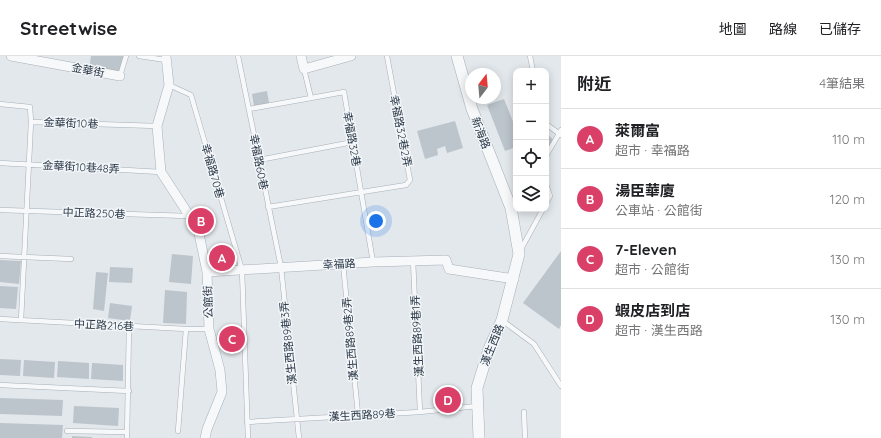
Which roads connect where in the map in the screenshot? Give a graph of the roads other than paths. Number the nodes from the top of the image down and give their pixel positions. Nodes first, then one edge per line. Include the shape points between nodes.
1 (11, 56) edge
2 (126, 56) edge
3 (139, 56) edge
4 (238, 56) edge
5 (301, 56) edge
6 (351, 56) edge
7 (387, 56) edge
8 (458, 56) edge
9 (530, 56) edge
10 (166, 58) edge
11 (532, 68) edge
12 (304, 69) junction
13 (120, 76) joint
14 (169, 84) junction
15 (310, 98) junction
16 (0, 104) edge
17 (249, 109) junction
18 (31, 122) junction
19 (156, 126) junction
20 (549, 126) edge
21 (560, 133) edge
22 (353, 142) junction
23 (549, 151) edge
24 (259, 160) junction
25 (0, 163) edge
26 (29, 164) junction
27 (162, 172) junction
28 (361, 193) junction
29 (268, 207) junction
30 (511, 208) joint
31 (0, 210) edge
32 (27, 211) junction
33 (541, 212) edge
34 (188, 216) junction
35 (519, 254) junction
36 (0, 256) edge
37 (24, 258) junction
38 (72, 259) dead end
39 (413, 260) junction
40 (373, 262) junction
41 (343, 264) junction
42 (281, 267) junction
43 (242, 270) junction
44 (207, 272) junction
45 (514, 279) junction
46 (0, 319) edge
47 (20, 320) junction
48 (502, 320) junction
49 (128, 326) junction
50 (186, 329) junction
51 (209, 329) junction
52 (561, 374) edge
53 (556, 378) junction
54 (0, 385) edge
55 (561, 386) edge
56 (129, 391) junction
57 (477, 406) junction
58 (420, 412) junction
59 (524, 412) dead end
60 (358, 414) junction
61 (296, 419) junction
62 (247, 422) junction
63 (67, 431) dead end
64 (178, 431) dead end
65 (127, 432) junction
66 (127, 438) edge
67 (205, 438) edge
68 (248, 438) edge
69 (298, 438) edge
70 (479, 438) edge
71 (525, 438) edge

1 - 13 street, 金華街
2 - 13 lane, 金華街
3 - 10 lane
4 - 17 lane, 幸福路60巷
5 - 12 street
6 - 12 street
7 - 28 lane, 幸福路32巷2弄 via 410,180 406,184
8 - 30 street, 新海路 via 472,109
9 - 11 lane
10 - 14 street, 公館街
12 - 15 lane
14 - 19 street, 公館街
14 - 43 lane, 幸福路70巷 via 191,95
15 - 17 lane
15 - 22 lane, 幸福路32巷 via 344,92
16 - 18 lane, 金華街10巷 via 30,107
17 - 24 lane, 幸福路60巷
18 - 19 lane, 金華街10巷
18 - 26 lane
19 - 27 street, 公館街
20 - 21 lane
21 - 23 lane
22 - 24 lane
22 - 28 lane, 幸福路32巷
24 - 29 lane, 幸福路60巷
25 - 26 lane, 金華街10巷48弄
26 - 27 lane, 金華街10巷48弄
26 - 32 lane
27 - 34 street, 公館街
28 - 29 lane
28 - 40 lane, 幸福路32巷
29 - 42 lane, 幸福路60巷
30 - 35 street, 漢生西路
31 - 32 lane, 中正路250巷
32 - 34 lane, 中正路250巷
32 - 37 lane
33 - 35 lane, 漢生西路
34 - 44 street, 公館街 via 198,229
35 - 45 street, 漢生西路
36 - 37 lane
37 - 38 lane
37 - 47 lane
39 - 40 street, 幸福路
39 - 45 street, 幸福路 via 446,260 449,269
39 - 58 lane, 漢生西路89巷1弄
40 - 41 street, 幸福路
41 - 42 street, 幸福路
41 - 60 lane, 漢生西路89巷2弄
42 - 43 street, 幸福路
42 - 61 lane, 漢生西路89巷3弄
43 - 44 street, 幸福路
43 - 62 lane, 幸福路70巷
44 - 51 street, 公館街
45 - 48 street, 漢生西路
46 - 47 lane, 中正路216巷
47 - 49 lane, 中正路216巷
48 - 53 lane via 534,344
48 - 57 street, 漢生西路 via 481,371 477,388
49 - 50 lane, 中正路216巷
49 - 56 lane
50 - 51 lane, 中正路216巷
50 - 64 lane
51 - 67 street, 公館街 via 220,370 222,392
52 - 53 lane
53 - 55 lane
54 - 56 lane
56 - 65 lane
57 - 58 lane, 漢生西路89巷
57 - 70 street, 漢生西路
58 - 60 lane, 漢生西路89巷
59 - 71 lane
60 - 61 lane, 漢生西路89巷
61 - 62 lane, 漢生西路89巷
61 - 69 lane, 漢生西路89巷3弄
62 - 68 lane, 幸福路70巷
63 - 65 lane
65 - 66 lane

